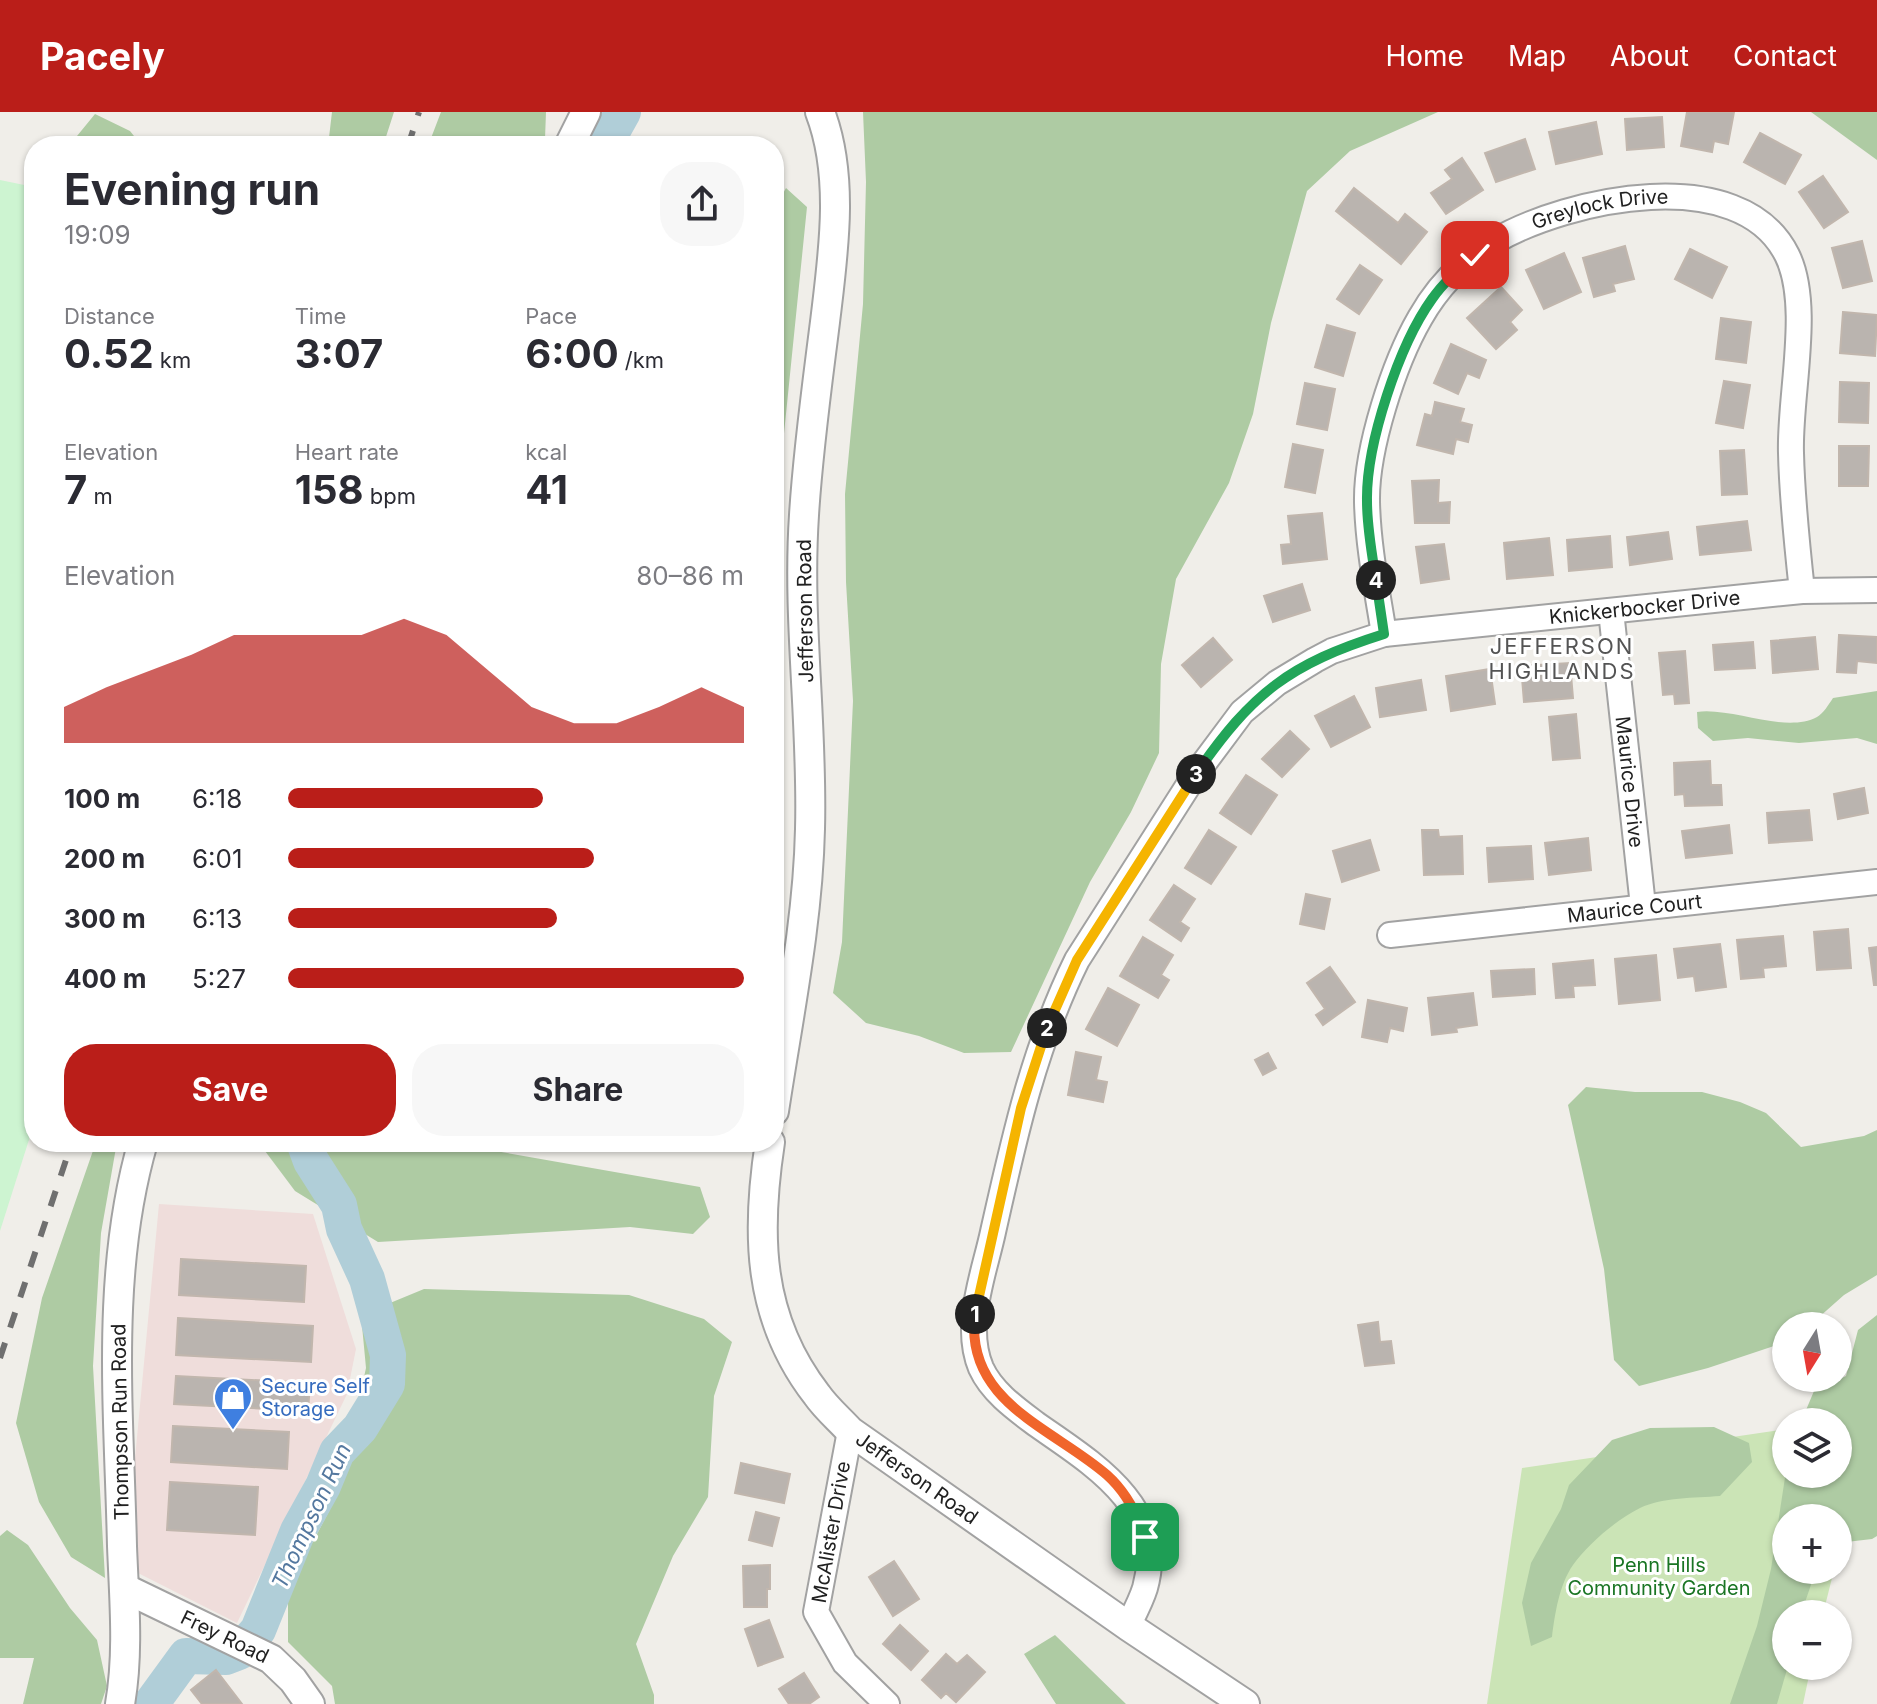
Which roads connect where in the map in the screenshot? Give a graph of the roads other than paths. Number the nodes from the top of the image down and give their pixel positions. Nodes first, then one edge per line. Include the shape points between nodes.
1 (586, 112) edge
2 (796, 112) edge
3 (820, 112) edge
4 (832, 112) edge
5 (574, 136) edge
6 (831, 161) junction
7 (1877, 590) edge
8 (1802, 591) junction
9 (1611, 611) junction
10 (1384, 634) junction
11 (1877, 882) edge
12 (1643, 906) junction
13 (1390, 935) dead end
14 (784, 1042) edge
15 (141, 1152) edge
16 (769, 1152) edge
17 (850, 1431) junction
18 (124, 1588) junction
19 (1128, 1626) junction
20 (120, 1704) edge
21 (310, 1704) edge
22 (887, 1704) edge
23 (1245, 1704) edge

1 - 5 street
2 - 6 street via 820,138
3 - 6 street, Jefferson Road
4 - 6 street
6 - 14 street, Jefferson Road via 831,271 804,515 807,884
7 - 8 street, Knickerbocker Drive
8 - 9 street, Knickerbocker Drive
8 - 10 street, Greylock Drive via 1790,451 1798,318 1788,258 1773,235 1738,208 1690,198 1639,200 1576,208 1516,230 1451,276 1419,319 1378,428 1368,482 1369,535
9 - 10 street, Knickerbocker Drive
9 - 12 street, Maurice Drive
10 - 19 street, Knickerbocker Drive via 1332,651 1295,671 1260,695 1228,729 1077,960 1021,1108 975,1317 978,1358 1003,1397 1107,1475 1131,1504 1145,1537 1147,1571
11 - 12 street, Maurice Court
12 - 13 street, Maurice Court
15 - 18 street, Thompson Run Road via 117,1293
16 - 17 street, Jefferson Road via 762,1210 767,1290 796,1362
17 - 19 street, Jefferson Road
17 - 22 street, McAlister Drive via 816,1612 845,1663
18 - 20 street, Thompson Run Road
18 - 21 street, Frey Road via 271,1659
19 - 23 street, Jefferson Road

